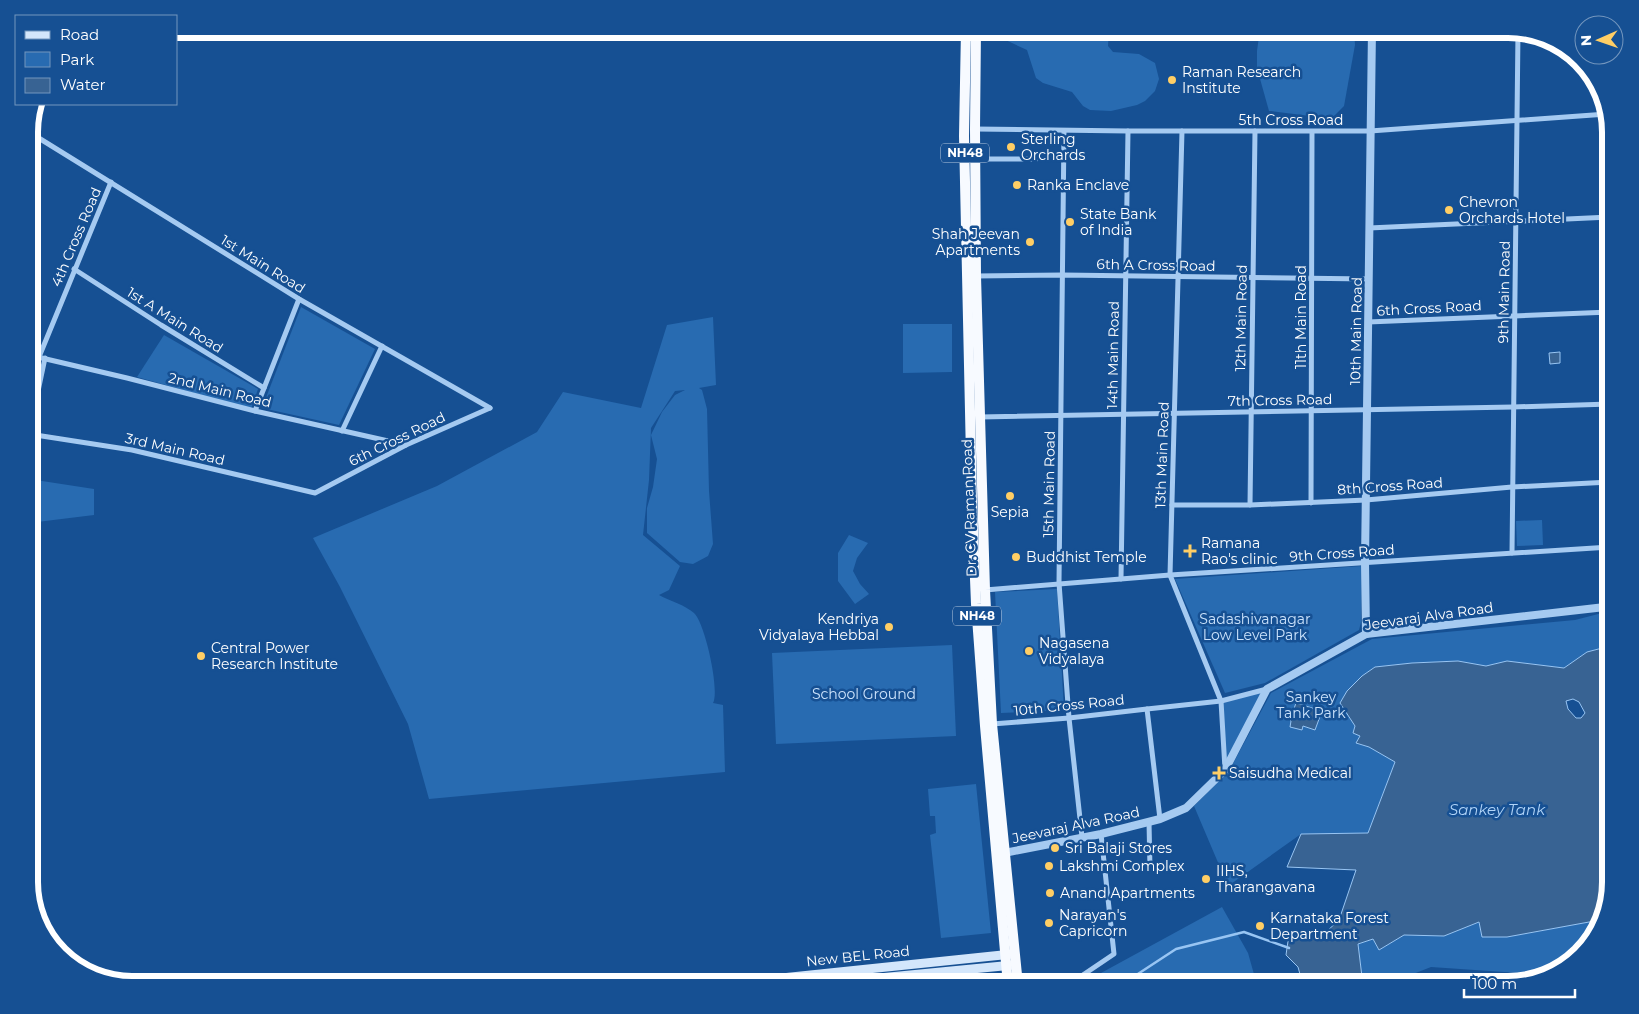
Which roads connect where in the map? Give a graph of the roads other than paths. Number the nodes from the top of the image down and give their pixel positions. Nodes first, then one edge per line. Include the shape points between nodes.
1 (966, 38) edge
2 (976, 38) edge
3 (1372, 38) edge
4 (1518, 38) edge
5 (1600, 114) edge
6 (1517, 120) junction
7 (975, 129) junction
8 (1064, 131) junction
9 (1128, 131) junction
10 (1182, 131) junction
11 (1255, 131) junction
12 (1370, 131) junction
13 (1312, 132) junction
14 (38, 137) edge
15 (975, 158) junction
16 (1036, 158) dead end
17 (111, 182) junction
18 (1601, 217) edge
19 (1516, 221) junction
20 (1369, 228) junction
21 (74, 269) junction
22 (1063, 275) junction
23 (976, 276) junction
24 (1126, 276) junction
25 (1178, 276) junction
26 (1253, 278) junction
27 (1312, 279) junction
28 (1369, 279) junction
29 (299, 300) junction
30 (1601, 312) edge
31 (1515, 315) junction
32 (1368, 322) junction
33 (382, 346) junction
34 (38, 356) edge
35 (42, 357) junction
36 (38, 381) edge
37 (264, 388) junction
38 (1601, 404) edge
39 (490, 408) joint
40 (1513, 408) junction
41 (1367, 410) junction
42 (255, 411) junction
43 (1311, 411) junction
44 (1251, 412) junction
45 (1174, 414) junction
46 (1123, 415) junction
47 (1061, 416) junction
48 (980, 417) junction
49 (342, 430) junction
50 (38, 435) edge
51 (406, 445) junction
52 (1601, 482) edge
53 (1512, 487) junction
54 (316, 493) joint
55 (1366, 500) junction
56 (1311, 503) junction
57 (1250, 505) junction
58 (1172, 506) junction
59 (1601, 548) edge
60 (1512, 553) junction
61 (1365, 562) junction
62 (1170, 575) junction
63 (1121, 579) junction
64 (1060, 583) junction
65 (985, 590) junction
66 (1601, 608) edge
67 (1366, 634) junction
68 (1267, 689) junction
69 (1220, 701) junction
70 (1148, 709) junction
71 (1069, 718) junction
72 (992, 724) junction
73 (1225, 770) junction
74 (1160, 819) junction
75 (1149, 822) junction
76 (1101, 834) junction
77 (1082, 837) junction
78 (1009, 852) junction
79 (1150, 870) dead end
80 (1010, 954) junction
81 (1011, 965) junction
82 (800, 976) edge
83 (899, 976) edge
84 (1009, 976) edge
85 (1015, 976) edge
86 (1081, 976) edge

1 - 80 highway, Dr. CV Raman Road / NH48 via 964,136 973,530 984,726
2 - 7 highway, Dr. CV Raman Road / NH48
3 - 12 street, 10th Main Road
4 - 6 street, 9th Main Road
5 - 6 street, 5th Cross Road
6 - 12 street, 5th Cross Road
6 - 19 street, 9th Main Road
7 - 8 street, 5th Cross Road
7 - 15 highway, Dr. CV Raman Road / NH48
8 - 9 street, 5th Cross Road
8 - 22 street, 15th Main Road
9 - 10 street, 5th Cross Road
9 - 24 street, 14th Main Road
10 - 11 street, 5th Cross Road
10 - 25 street, 13th Main Road
11 - 13 street, 5th Cross Road
11 - 26 street, 12th Main Road
12 - 13 street, 5th Cross Road
12 - 20 street, 10th Main Road
13 - 27 street, 11th Main Road
14 - 17 street, 1st Main Road
15 - 16 street
15 - 23 highway, Dr. CV Raman Road / NH48
17 - 21 street, 4th Cross Road
17 - 29 street, 1st Main Road
18 - 19 street
19 - 20 street
19 - 31 street, 9th Main Road
20 - 28 street, 10th Main Road
21 - 35 street, 4th Cross Road
21 - 37 street, 1st A Main Road
22 - 23 street, 6th A Cross Road
22 - 24 street, 6th A Cross Road
22 - 47 street, 15th Main Road
23 - 48 highway, Dr. CV Raman Road / NH48
24 - 25 street, 6th A Cross Road
24 - 46 street, 14th Main Road
25 - 26 street, 6th A Cross Road
25 - 45 street, 13th Main Road
26 - 27 street, 6th A Cross Road
26 - 44 street, 12th Main Road
27 - 28 street, 6th A Cross Road
27 - 43 street, 11th Main Road
28 - 32 street, 10th Main Road
29 - 33 street, 1st Main Road
29 - 37 street
30 - 31 street, 6th Cross Road
31 - 32 street, 6th Cross Road
31 - 40 street, 9th Main Road
32 - 41 street, 10th Main Road
33 - 39 street, 1st Main Road
33 - 49 street
34 - 35 street, 2nd Main Road
35 - 36 street, 4th Cross Road
35 - 42 street, 2nd Main Road
37 - 42 street
38 - 40 street, 7th Cross Road
39 - 51 street, 6th Cross Road
40 - 41 street, 7th Cross Road
40 - 53 street, 9th Main Road
41 - 43 street, 7th Cross Road
41 - 55 street, 10th Main Road
42 - 49 street, 2nd Main Road
43 - 44 street, 7th Cross Road
43 - 56 street, 11th Main Road
44 - 45 street, 7th Cross Road
44 - 57 street, 12th Main Road
45 - 46 street, 7th Cross Road
45 - 58 street, 13th Main Road
46 - 47 street, 7th Cross Road
46 - 63 street, 14th Main Road
47 - 48 street, 7th Cross Road
47 - 64 street, 15th Main Road
48 - 65 highway, Dr. CV Raman Road / NH48
49 - 51 street, 2nd Main Road
50 - 54 street, 3rd Main Road via 132,450
51 - 54 street, 6th Cross Road
52 - 53 street, 8th Cross Road
53 - 55 street, 8th Cross Road
53 - 60 street, 9th Main Road
55 - 56 street, 8th Cross Road
55 - 61 street, 10th Main Road
56 - 57 street, 8th Cross Road
57 - 58 street, 8th Cross Road
58 - 62 street, 13th Main Road
59 - 60 street, 9th Cross Road
60 - 61 street, 9th Cross Road
61 - 62 street, 9th Cross Road
61 - 67 street, 10th Main Road
62 - 63 street, 9th Cross Road
62 - 69 street, 13th Main Road
63 - 64 street, 9th Cross Road
64 - 65 street, 9th Cross Road
64 - 71 street, 15th Main Road
65 - 72 highway, Dr. CV Raman Road / NH48
66 - 67 street, Jeevaraj Alva Road
67 - 68 street, Jeevaraj Alva Road
68 - 69 street, 10th Cross Road
68 - 73 street, Jeevaraj Alva Road
69 - 70 street, 10th Cross Road
69 - 73 street, 13th Main Road
70 - 71 street, 10th Cross Road
70 - 74 street
71 - 72 street, 10th Cross Road
71 - 77 street, 15th Main Road
72 - 78 highway, Dr. CV Raman Road / NH48
73 - 74 street, Jeevaraj Alva Road via 1186,808
74 - 75 street, Jeevaraj Alva Road
75 - 76 street, Jeevaraj Alva Road
75 - 79 street
76 - 77 street, Jeevaraj Alva Road
76 - 86 street via 1114,954
77 - 78 street, Jeevaraj Alva Road
78 - 80 highway, Dr. CV Raman Road / NH48
80 - 81 highway, Dr. CV Raman Road / NH48
80 - 82 main road, New BEL Road
81 - 83 main road, New BEL Road
81 - 84 highway, Dr. CV Raman Road / NH48
81 - 85 highway, Dr. CV Raman Road / NH48

